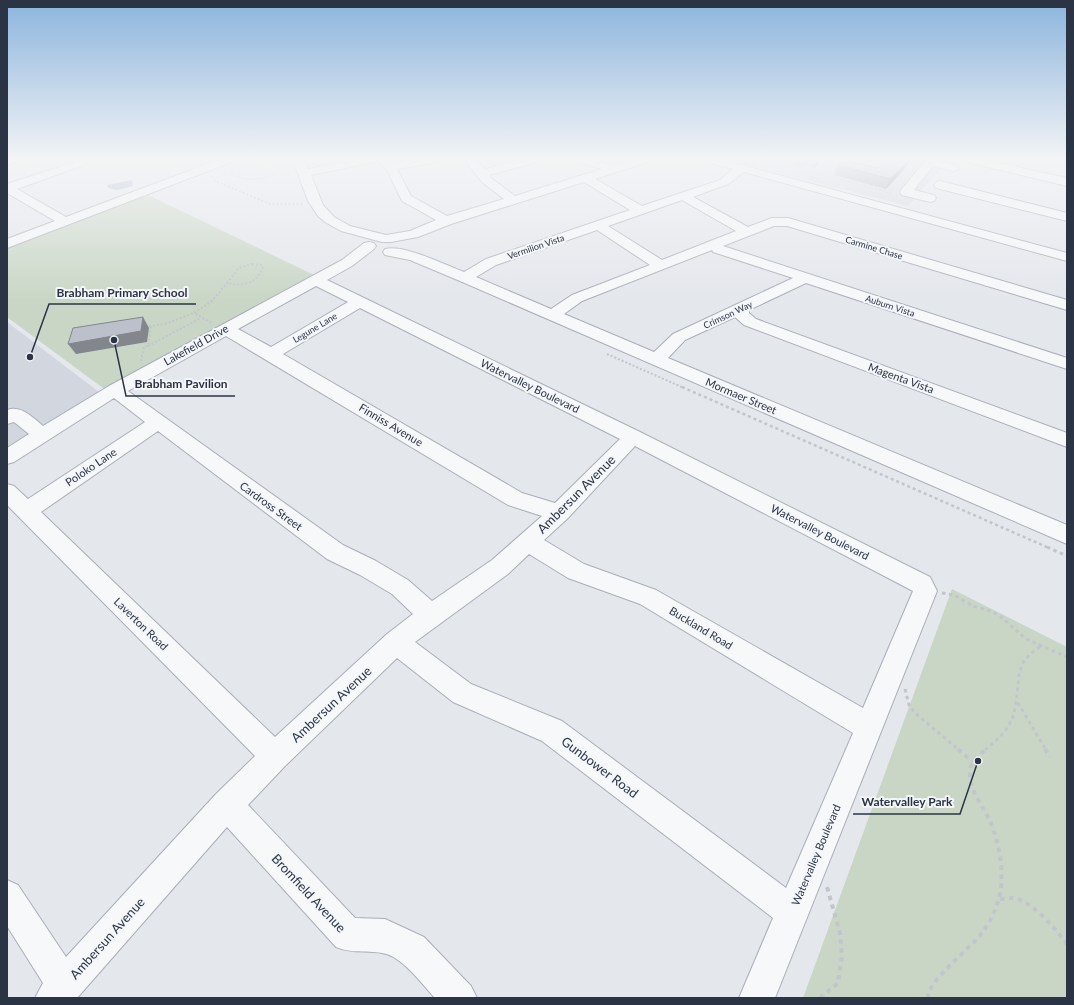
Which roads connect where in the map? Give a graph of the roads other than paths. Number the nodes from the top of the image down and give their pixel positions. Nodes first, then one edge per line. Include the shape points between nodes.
1 (40, 207) edge
2 (105, 207) edge
3 (318, 207) edge
4 (421, 207) edge
5 (495, 207) edge
6 (634, 207) edge
7 (652, 207) edge
8 (702, 207) edge
9 (883, 207) edge
10 (924, 207) edge
11 (1027, 207) edge
12 (641, 211) junction
13 (917, 216) junction
14 (1067, 217) edge
15 (66, 222) junction
16 (446, 222) junction
17 (598, 225) junction
18 (747, 232) junction
19 (7, 244) edge
20 (715, 244) junction
21 (385, 245) junction
22 (1067, 257) edge
23 (661, 266) junction
24 (464, 278) junction
25 (804, 278) junction
26 (316, 280) junction
27 (360, 301) junction
28 (1067, 305) edge
29 (741, 309) junction
30 (553, 315) junction
31 (213, 324) junction
32 (271, 354) junction
33 (656, 360) junction
34 (1067, 364) edge
35 (115, 390) junction
36 (7, 418) edge
37 (157, 422) junction
38 (43, 435) junction
39 (632, 437) junction
40 (1067, 440) edge
41 (7, 457) edge
42 (7, 492) edge
43 (26, 511) junction
44 (559, 514) junction
45 (1067, 535) edge
46 (528, 542) junction
47 (431, 615) junction
48 (396, 642) junction
49 (869, 727) junction
50 (275, 756) junction
51 (227, 805) junction
52 (7, 896) edge
53 (792, 912) junction
54 (59, 992) edge
55 (459, 998) edge
56 (757, 998) edge

1 - 15 street
2 - 15 street
3 - 21 street via 334,223
4 - 16 street
5 - 16 street, Lakefield Drive
6 - 12 street
7 - 12 street, Vermilion Vista
8 - 18 street
9 - 13 street
10 - 13 street
11 - 14 street
12 - 17 street, Vermilion Vista
13 - 22 street
15 - 19 street
16 - 21 street, Lakefield Drive
17 - 23 street
17 - 24 street, Vermilion Vista via 491,262
18 - 20 street, Carmine Chase
18 - 28 street, Carmine Chase via 772,222 788,222
20 - 23 street, Carmine Chase
20 - 25 street, Auburn Vista via 718,249
21 - 24 street, Mormaer Street
21 - 26 street, Lakefield Drive via 347,262
23 - 30 street, Carmine Chase via 577,298
24 - 30 street, Mormaer Street
25 - 29 street, Crimson Way
25 - 34 street, Auburn Vista
26 - 27 street, Watervalley Boulevard
26 - 31 street, Lakefield Drive via 285,297
27 - 32 street, Legune Lane
27 - 39 street, Watervalley Boulevard
29 - 33 street, Crimson Way via 680,337
29 - 40 street, Magenta Vista via 741,314 750,322
30 - 33 street, Mormaer Street
31 - 32 street, Finniss Avenue
31 - 35 street, Lakefield Drive via 162,364
32 - 44 street, Finniss Avenue via 515,499
33 - 45 street, Mormaer Street
35 - 37 street, Cardross Street
35 - 38 street, Lakefield Drive
36 - 38 street via 15,414
37 - 43 street, Poloko Lane
37 - 47 street, Cardross Street via 335,552 400,587
38 - 41 street, Lakefield Drive
39 - 44 street, Ambersun Avenue
39 - 49 street, Watervalley Boulevard via 922,584 925,591
42 - 43 street, Laverton Road
43 - 50 street, Laverton Road
44 - 46 street, Ambersun Avenue
46 - 47 street, Ambersun Avenue via 500,567
46 - 49 street, Buckland Road via 576,571 648,597
47 - 48 street, Ambersun Avenue
48 - 50 street, Ambersun Avenue
48 - 53 street, Gunbower Road via 462,693 552,731
49 - 53 street, Watervalley Boulevard
50 - 51 street, Ambersun Avenue
51 - 54 street, Ambersun Avenue
51 - 55 street, Bromfield Avenue via 348,935 385,936 412,949
52 - 54 street
53 - 56 street, Watervalley Boulevard

